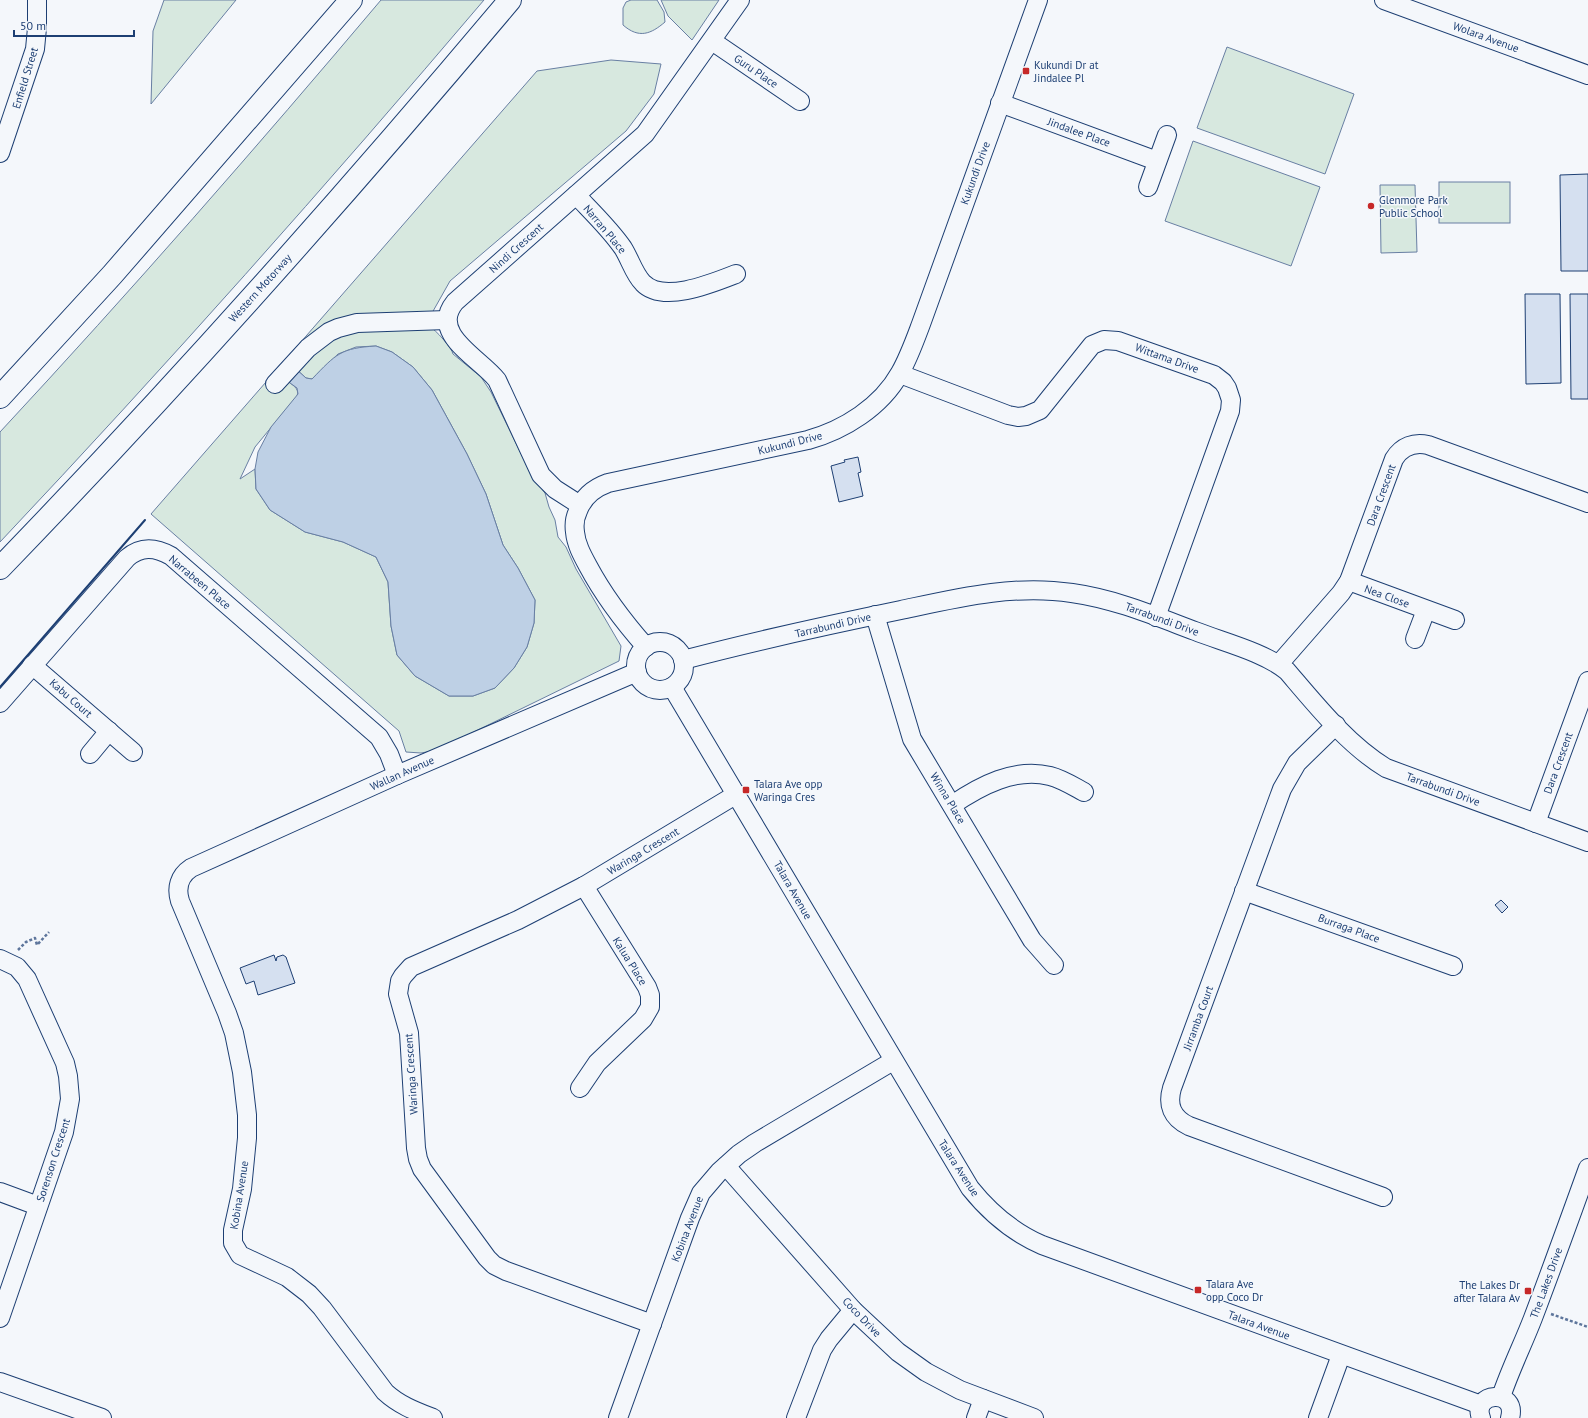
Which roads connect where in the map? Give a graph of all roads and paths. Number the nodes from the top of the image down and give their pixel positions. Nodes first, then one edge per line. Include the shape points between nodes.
1 (37, 0) edge
2 (351, 0) edge
3 (510, 0) edge
4 (740, 0) edge
5 (1038, 0) edge
6 (1384, 0) edge
7 (712, 41) junction
8 (1588, 75) edge
9 (800, 101) dead end
10 (1000, 103) junction
11 (1166, 135) dead end
12 (0, 153) edge
13 (1157, 161) junction
14 (1148, 187) dead end
15 (576, 195) junction
16 (736, 274) dead end
17 (447, 320) junction
18 (900, 374) junction
19 (275, 384) dead end
20 (0, 397) edge
21 (1588, 503) edge
22 (580, 505) junction
23 (0, 568) edge
24 (1349, 582) junction
25 (1426, 610) junction
26 (875, 615) junction
27 (1156, 617) junction
28 (1455, 620) dead end
29 (1415, 640) dead end
30 (646, 647) junction
31 (683, 660) junction
32 (1279, 664) junction
33 (32, 665) junction
34 (637, 672) junction
35 (1588, 681) edge
36 (672, 687) junction
37 (0, 703) edge
38 (1336, 726) junction
39 (109, 731) junction
40 (133, 752) dead end
41 (90, 754) dead end
42 (397, 775) junction
43 (1084, 792) dead end
44 (737, 794) junction
45 (952, 805) junction
46 (1536, 823) junction
47 (1588, 842) edge
48 (178, 886) joint
49 (584, 886) junction
50 (1244, 891) junction
51 (49, 932) dead end
52 (6, 961) edge
53 (1054, 965) dead end
54 (1453, 966) dead end
55 (893, 1061) junction
56 (580, 1088) dead end
57 (726, 1166) junction
58 (1588, 1168) edge
59 (0, 1192) edge
60 (1383, 1197) dead end
61 (38, 1206) junction
62 (853, 1310) junction
63 (1550, 1313) dead end
64 (0, 1318) edge
65 (652, 1324) junction
66 (1588, 1327) edge
67 (1341, 1355) junction
68 (0, 1382) edge
69 (1501, 1397) junction
70 (983, 1399) junction
71 (1481, 1412) edge
72 (102, 1418) edge
73 (433, 1418) edge
74 (618, 1418) edge
75 (796, 1418) edge
76 (976, 1418) edge
77 (1034, 1418) edge
78 (1318, 1418) edge
79 (1510, 1418) edge

1 - 12 street, Enfield Street via 35,49
2 - 20 highway via 112,275
3 - 23 highway, Western Motorway via 254,296 145,416
4 - 7 street, Nindi Crescent
5 - 10 street, Kukundi Drive
6 - 8 street, Wolara Avenue
7 - 9 street, Guru Place
7 - 15 street, Nindi Crescent via 645,134
10 - 13 street, Jindalee Place
10 - 18 street, Kukundi Drive via 921,324
11 - 13 street
13 - 14 street
15 - 16 street, Narran Place via 621,245 642,282 650,289 669,292 708,285
15 - 17 street, Nindi Crescent via 456,302 448,313
17 - 19 street via 356,323 338,328 308,348
17 - 22 street via 455,340 498,380 541,475 555,489
18 - 22 street, Kukundi Drive via 872,406 851,422 827,434 608,483 586,496
18 - 27 street, Wittama Drive via 1018,417 1040,410 1087,350 1104,340 1118,341 1210,373 1223,382 1230,395 1230,411
21 - 24 street, Dara Crescent via 1428,445 1410,446 1398,453 1394,459
22 - 30 street, Kukundi Drive via 574,531 580,552 607,600
24 - 25 street, Nea Close
24 - 32 street, Dara Crescent
25 - 28 street, Nea Close
25 - 29 street
26 - 27 street, Tarrabundi Drive via 968,596 1034,590 1086,595
26 - 31 street, Tarrabundi Drive
26 - 45 street, Winna Place via 912,739
27 - 32 street, Tarrabundi Drive
30 - 31 street via 660,643 668,644 680,653
30 - 34 street via 637,658
31 - 36 street via 682,675
32 - 38 street, Tarrabundi Drive
33 - 37 street, Narrabeen Place
33 - 39 street, Kabu Court
33 - 42 street, Narrabeen Place via 132,553 143,549 160,550 177,561 379,737 388,751
34 - 36 street via 644,685 651,689
34 - 42 street, Wallan Avenue
35 - 46 street, Dara Crescent
36 - 44 street, Talara Avenue
38 - 46 street, Tarrabundi Drive via 1359,749 1386,768
38 - 50 street, Jirramba Court via 1298,763 1285,781
39 - 40 street, Kabu Court
39 - 41 street
42 - 48 street, Wallan Avenue via 191,868 183,875
43 - 45 street via 1058,778 1034,774 1013,776 988,784
44 - 49 street, Waringa Crescent
44 - 55 street, Talara Avenue
45 - 53 street, Winna Place via 1032,940
46 - 47 street, Tarrabundi Drive
48 - 73 street, Kobina Avenue via 180,901 228,1013 242,1072 247,1138 242,1189 232,1236 235,1247 240,1255 287,1277 309,1294 385,1392 408,1408
49 - 56 street, Kalua Place via 647,987 650,1007 643,1019 597,1063
49 - 65 street, Waringa Crescent via 518,920 411,967 403,976 398,994 409,1033 416,1154 422,1169 494,1265 506,1272
50 - 54 street, Burraga Place
50 - 60 street, Jirramba Court via 1172,1088 1170,1103 1174,1116 1181,1123
51 - 52 path via 37,945 35,938 26,942
52 - 61 street, Sorenson Crescent via 22,972 27,979 65,1063 70,1089 64,1132
55 - 57 street, Kobina Avenue via 755,1143
55 - 67 street, Talara Avenue via 970,1188 990,1210 1017,1233 1042,1245
57 - 62 street, Coco Drive
57 - 65 street, Kobina Avenue via 701,1193 695,1205
58 - 69 street, The Lakes Drive
59 - 61 street
61 - 64 street, Sorenson Crescent
62 - 70 street, Coco Drive via 885,1341 917,1366 960,1390
62 - 75 street via 822,1350
63 - 66 path
65 - 74 street, Kobina Avenue
67 - 71 street, Talara Avenue
67 - 78 street
68 - 72 street
69 - 71 street via 1488,1398
69 - 79 street via 1511,1408
70 - 76 street
70 - 77 street, Coco Drive

